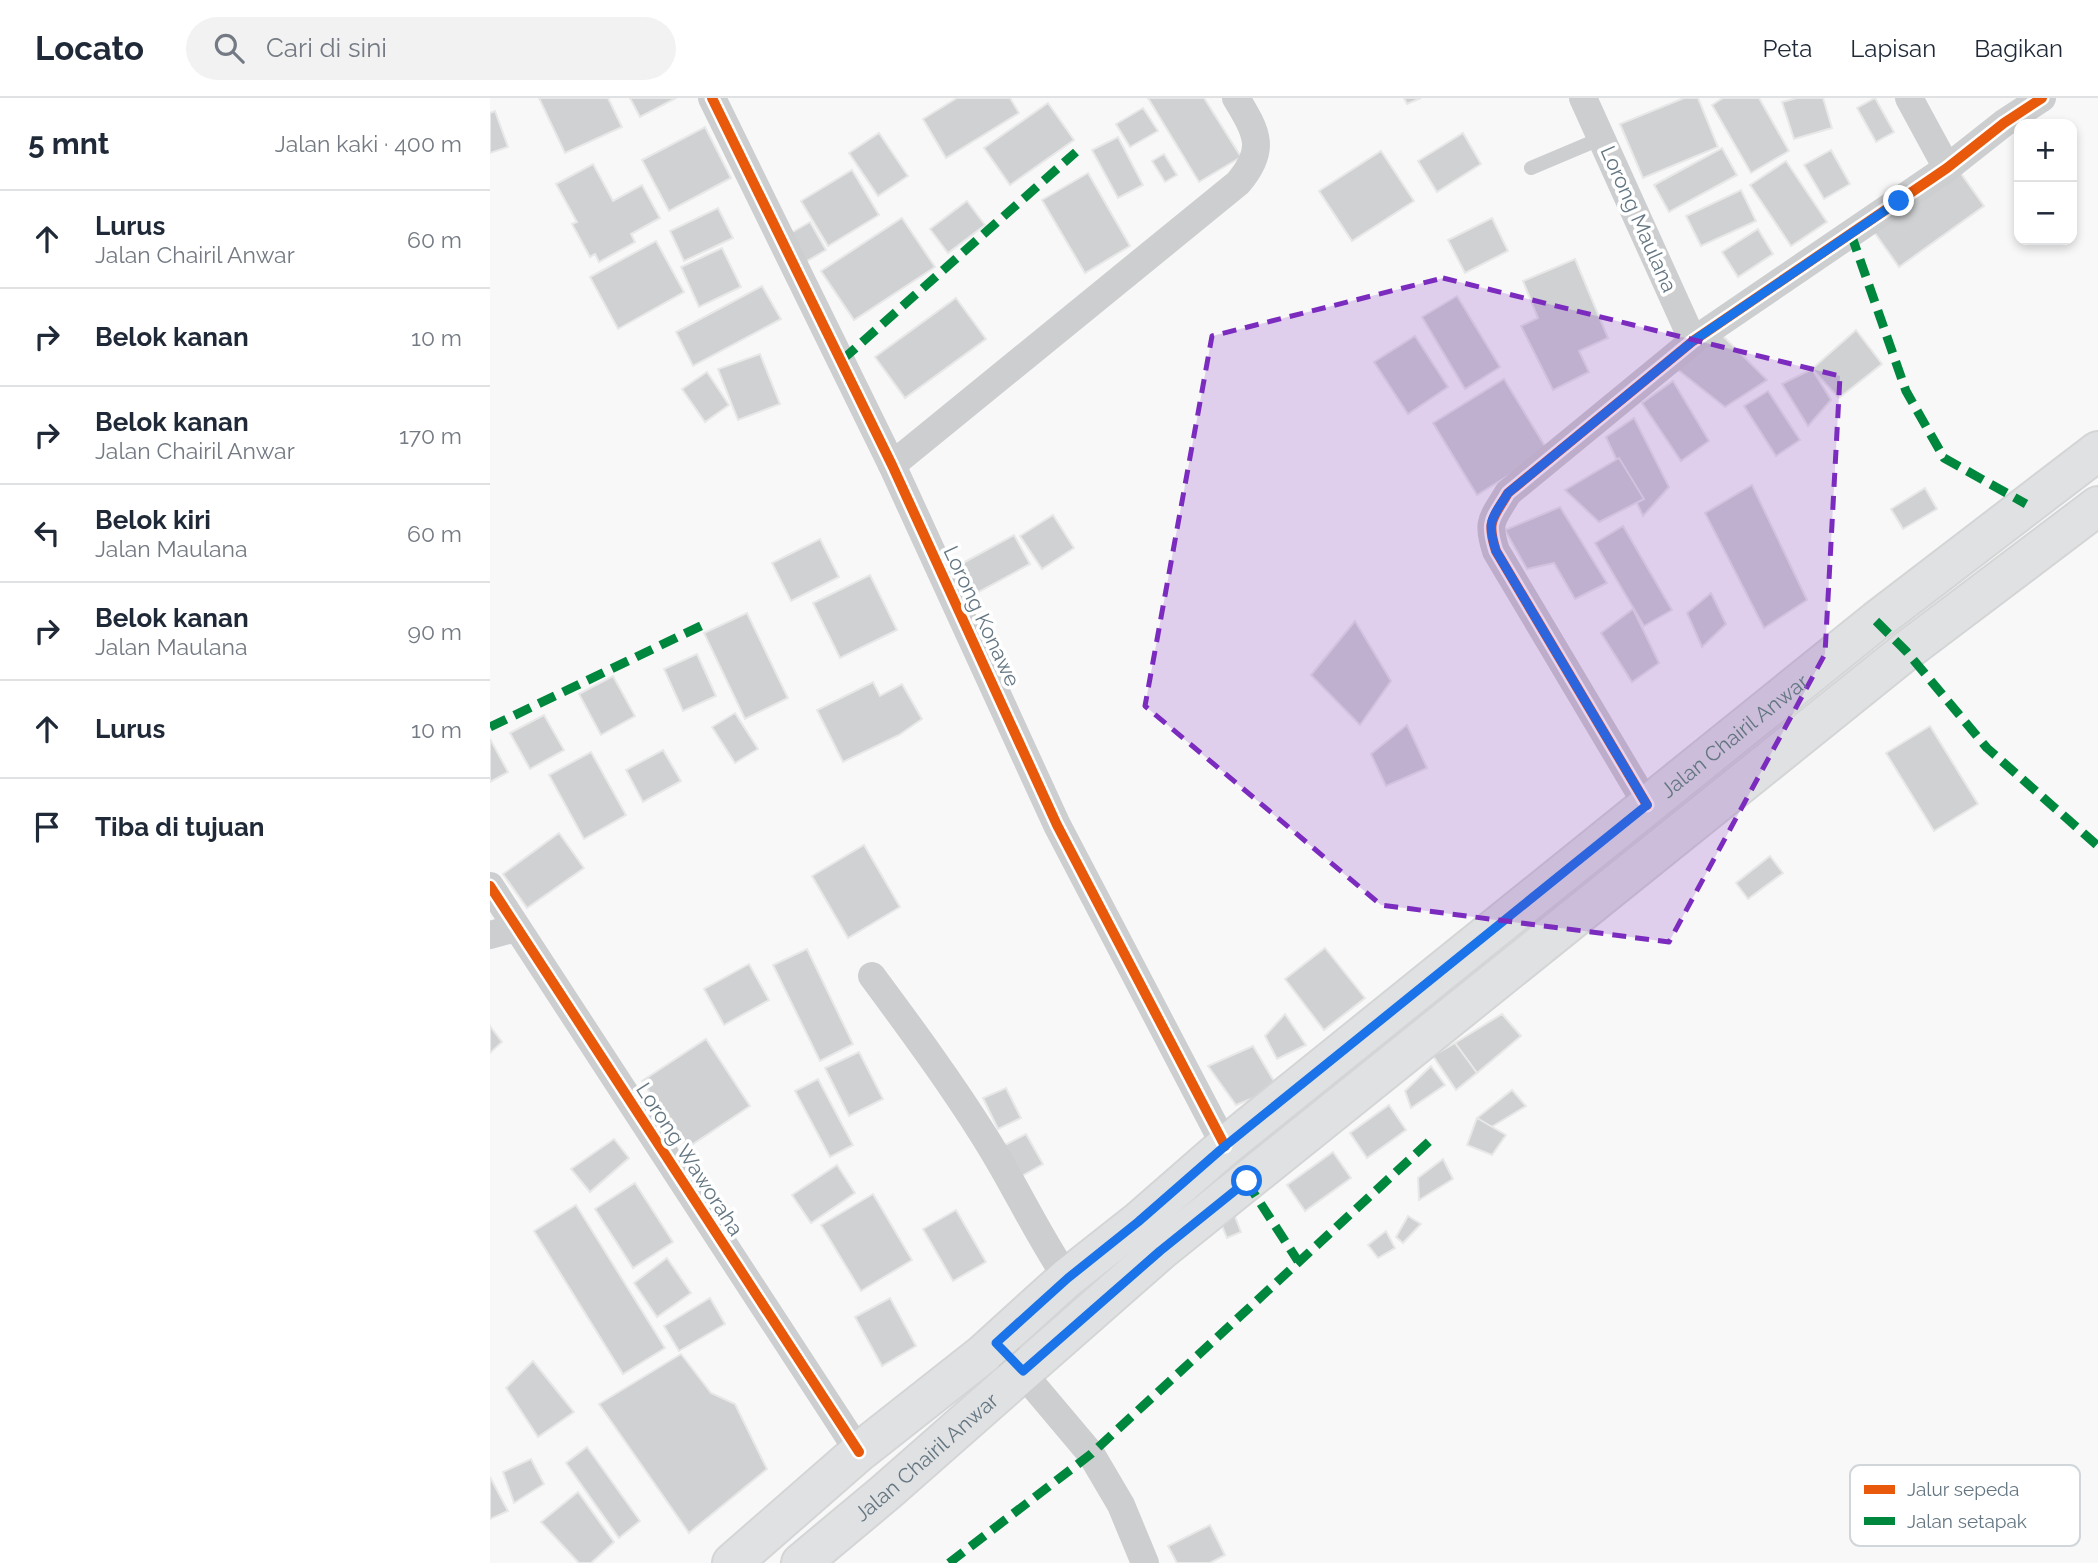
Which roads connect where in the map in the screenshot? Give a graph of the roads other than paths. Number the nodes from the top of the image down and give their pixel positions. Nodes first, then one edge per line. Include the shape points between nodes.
1 (712, 98) edge
2 (1236, 98) edge
3 (1583, 98) edge
4 (1909, 98) edge
5 (2042, 98) edge
6 (1602, 138) junction
7 (1531, 168) dead end
8 (1947, 169) junction
9 (1693, 341) junction
10 (2098, 451) edge
11 (892, 465) junction
12 (2098, 506) edge
13 (1647, 805) junction
14 (490, 886) edge
15 (503, 931) edge
16 (872, 976) dead end
17 (1225, 1146) junction
18 (1068, 1278) junction
19 (996, 1343) junction
20 (1023, 1371) junction
21 (859, 1452) junction
22 (732, 1563) edge
23 (801, 1563) edge
24 (1144, 1563) edge

1 - 11 street, Lorong Konawe
2 - 11 street via 1257,144 1256,158 1238,183
3 - 6 street, Lorong Maulana
4 - 8 street
5 - 8 street
6 - 7 lane
6 - 9 street, Lorong Maulana
8 - 9 street
9 - 13 street via 1508,493 1490,523 1496,551
10 - 13 main road, Jalan Chairil Anwar
11 - 17 street, Lorong Konawe via 1057,825
12 - 20 main road, Jalan Chairil Anwar via 1906,651 1236,1189
13 - 17 main road, Jalan Chairil Anwar
14 - 15 street, Lorong Waworaha
15 - 21 street, Lorong Waworaha
16 - 18 street via 948,1079
17 - 18 main road, Jalan Chairil Anwar
18 - 19 main road, Jalan Chairil Anwar
19 - 20 street
19 - 21 main road, Jalan Chairil Anwar
20 - 23 main road, Jalan Chairil Anwar
20 - 24 street via 1091,1454 1121,1505
21 - 22 main road, Jalan Chairil Anwar

